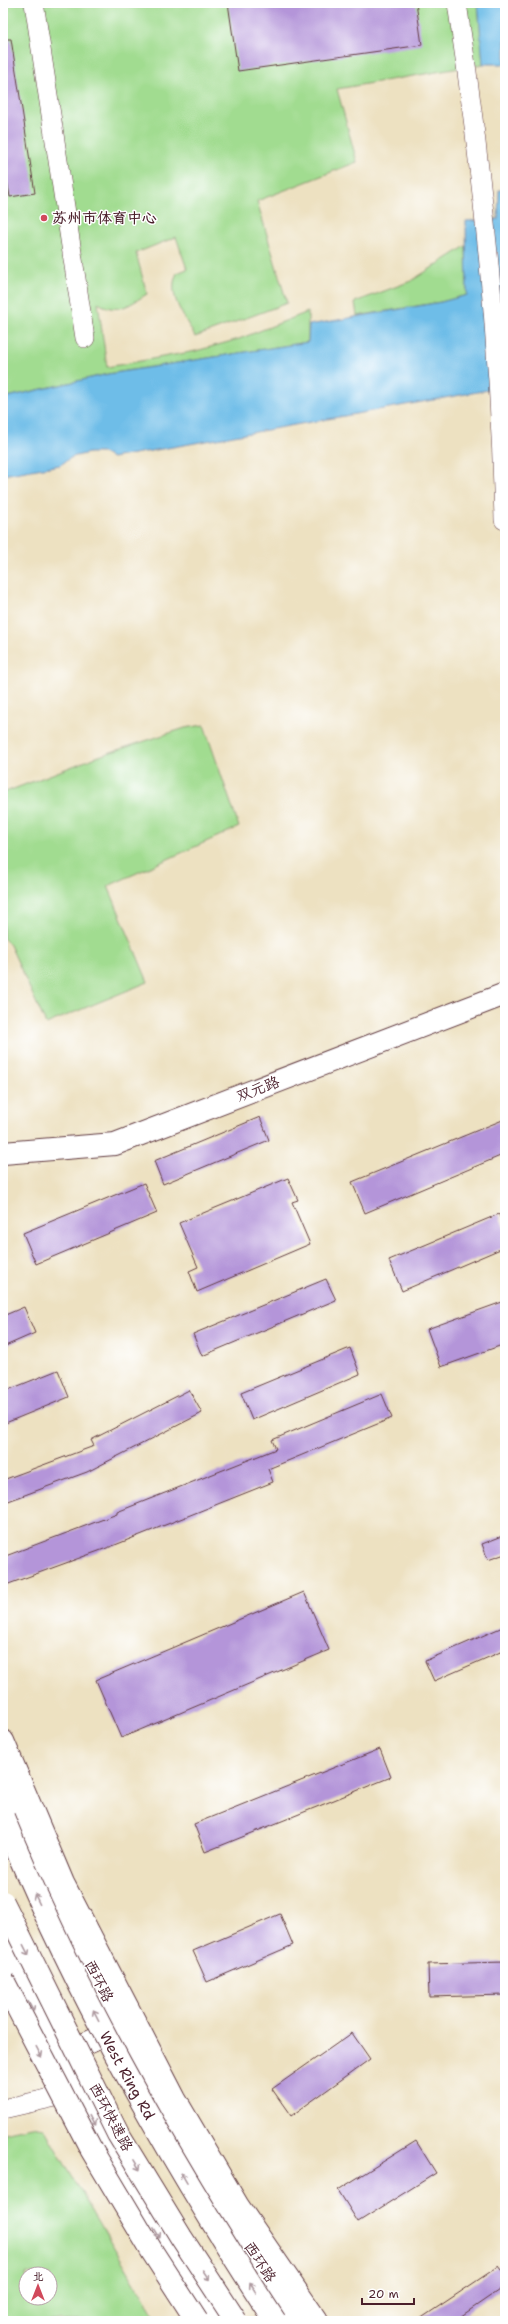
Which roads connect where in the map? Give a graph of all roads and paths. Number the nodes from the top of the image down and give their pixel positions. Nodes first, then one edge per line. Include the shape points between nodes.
1 (34, 3) edge
2 (457, 3) edge
3 (85, 338) dead end
4 (504, 520) dead end
5 (505, 994) edge
6 (3, 1153) edge
7 (3, 1741) edge
8 (3, 1774) edge
9 (3, 1817) edge
10 (3, 1902) edge
11 (3, 1945) edge
12 (3, 1980) edge
13 (122, 2027) junction
14 (58, 2056) junction
15 (77, 2092) junction
16 (3, 2109) edge
17 (307, 2316) edge
18 (197, 2321) edge
19 (215, 2321) edge
20 (236, 2321) edge
21 (275, 2321) edge

1 - 3 street
2 - 4 street via 483,208 501,412
5 - 6 main road, 双元路 via 115,1144
7 - 17 main road via 63,1883 175,2099
8 - 13 main road, 西环路 via 53,1893
21 -> 9 main road, West Ring Rd, bridge via 210,2223 148,2116 35,1897
10 -> 20 main road, 西环快速路, bridge via 118,2134
11 -> 14 main road
12 -> 18 main road, bridge via 91,2149
13 - 14 main road
13 - 17 main road, 西环路 via 163,2106 227,2213
14 - 15 main road
15 - 16 street
15 -> 19 main road via 104,2143 166,2246

